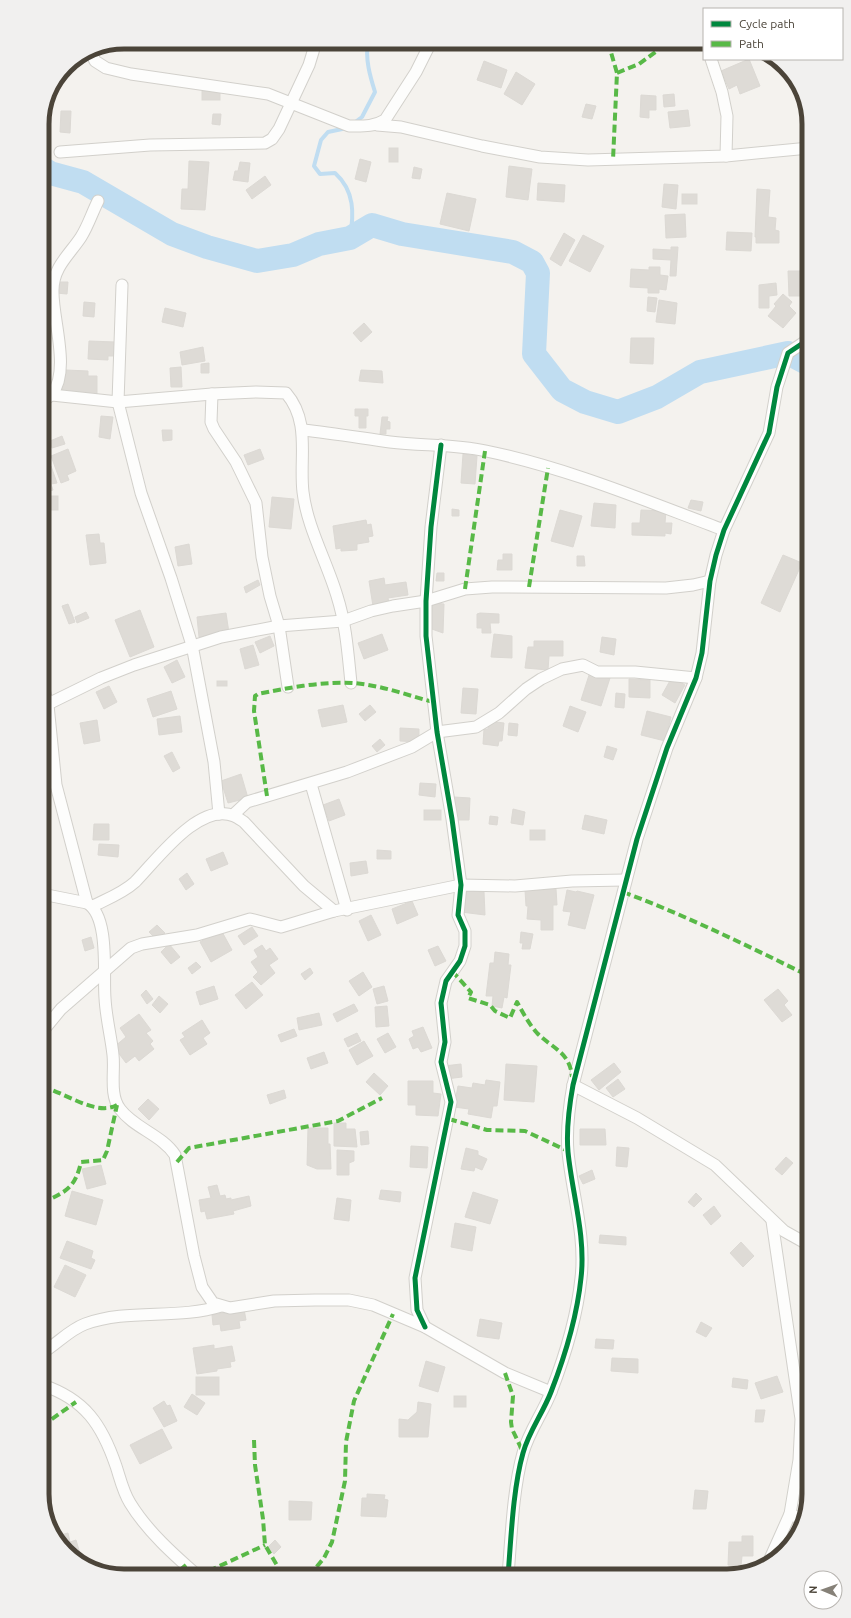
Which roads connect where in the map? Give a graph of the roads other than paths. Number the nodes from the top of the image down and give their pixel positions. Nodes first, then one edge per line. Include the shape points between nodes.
1 (314, 49) edge
2 (428, 49) edge
3 (93, 56) edge
4 (711, 60) edge
5 (291, 102) junction
6 (377, 125) junction
7 (802, 149) edge
8 (60, 152) dead end
9 (726, 156) junction
10 (98, 201) dead end
11 (122, 285) dead end
12 (802, 344) edge
13 (212, 394) junction
14 (52, 395) junction
15 (49, 397) edge
16 (118, 402) junction
17 (303, 430) junction
18 (441, 445) junction
19 (724, 530) junction
20 (710, 581) junction
21 (426, 601) junction
22 (344, 621) junction
23 (279, 626) junction
24 (192, 645) junction
25 (696, 678) junction
26 (351, 683) dead end
27 (288, 687) dead end
28 (49, 704) edge
29 (437, 732) junction
30 (49, 735) edge
31 (310, 784) junction
32 (219, 814) junction
33 (233, 815) junction
34 (625, 880) junction
35 (461, 885) junction
36 (49, 896) edge
37 (90, 905) junction
38 (347, 910) junction
39 (334, 911) junction
40 (105, 970) junction
41 (49, 1024) edge
42 (572, 1085) junction
43 (772, 1221) junction
44 (802, 1241) edge
45 (221, 1306) junction
46 (425, 1327) junction
47 (49, 1348) edge
48 (49, 1387) edge
49 (551, 1392) junction
50 (790, 1514) junction
51 (798, 1517) edge
52 (772, 1553) edge
53 (191, 1569) edge
54 (509, 1569) edge

1 - 5 street
2 - 6 street via 394,107 385,120
3 - 5 street via 95,61 112,69 131,74 268,94
4 - 9 street via 727,116
5 - 6 street via 349,126
5 - 8 street via 279,129 272,139 265,143 150,145
6 - 9 street via 402,127 540,157 613,160
7 - 9 street
10 - 14 street via 80,237 62,261 54,279 53,298 60,374
11 - 16 street
12 - 19 street via 788,353 777,387 769,432
13 - 16 street
13 - 17 street via 286,393 297,409
13 - 23 street via 211,422 236,462 256,503 262,557
14 - 15 street
14 - 16 street
16 - 24 street via 141,493
17 - 18 street via 390,442
17 - 22 street via 303,492 307,514 327,565
18 - 19 street via 486,451 548,468
18 - 21 street
19 - 20 street
20 - 21 street via 693,586 666,588 492,587 465,589
20 - 25 street via 706,625
21 - 22 street via 393,606
21 - 29 street via 426,636
22 - 23 street
22 - 26 street
23 - 24 street via 246,631
23 - 27 street
24 - 28 street via 101,678
24 - 32 street via 214,762
25 - 29 street via 635,672 597,672 583,665 562,669 526,689 489,720 476,727
25 - 34 street via 667,748
29 - 31 street via 412,748
29 - 35 street
30 - 37 street via 56,785
31 - 33 street via 247,802
31 - 38 street
32 - 33 street
32 - 37 street via 193,824 133,883
33 - 39 street via 244,822 304,886
34 - 35 street via 515,886
34 - 42 street
35 - 38 street
35 - 46 street via 458,915 465,931 465,946 460,961 446,981 441,1003 445,1042 441,1062 452,1102 415,1278 417,1310
36 - 37 street
37 - 40 street via 97,913 102,930
38 - 39 street
39 - 40 street via 281,927 250,919 197,935 142,944 131,948
40 - 41 street via 61,1009
40 - 45 street via 106,1016 113,1055 117,1105 128,1117 166,1144 175,1155 202,1287 213,1303
42 - 43 street via 637,1118 715,1165
42 - 49 street via 568,1109 568,1151 582,1246 581,1277 576,1314
43 - 44 street
43 - 50 street via 801,1419 799,1460
45 - 46 street via 230,1308 274,1301 350,1300 373,1305
45 - 47 street via 201,1311 101,1320 78,1328
46 - 49 street via 505,1372
48 - 53 street via 76,1402 96,1421 109,1447 128,1501 141,1520
49 - 54 street via 523,1452 518,1476
50 - 51 street
50 - 52 street

